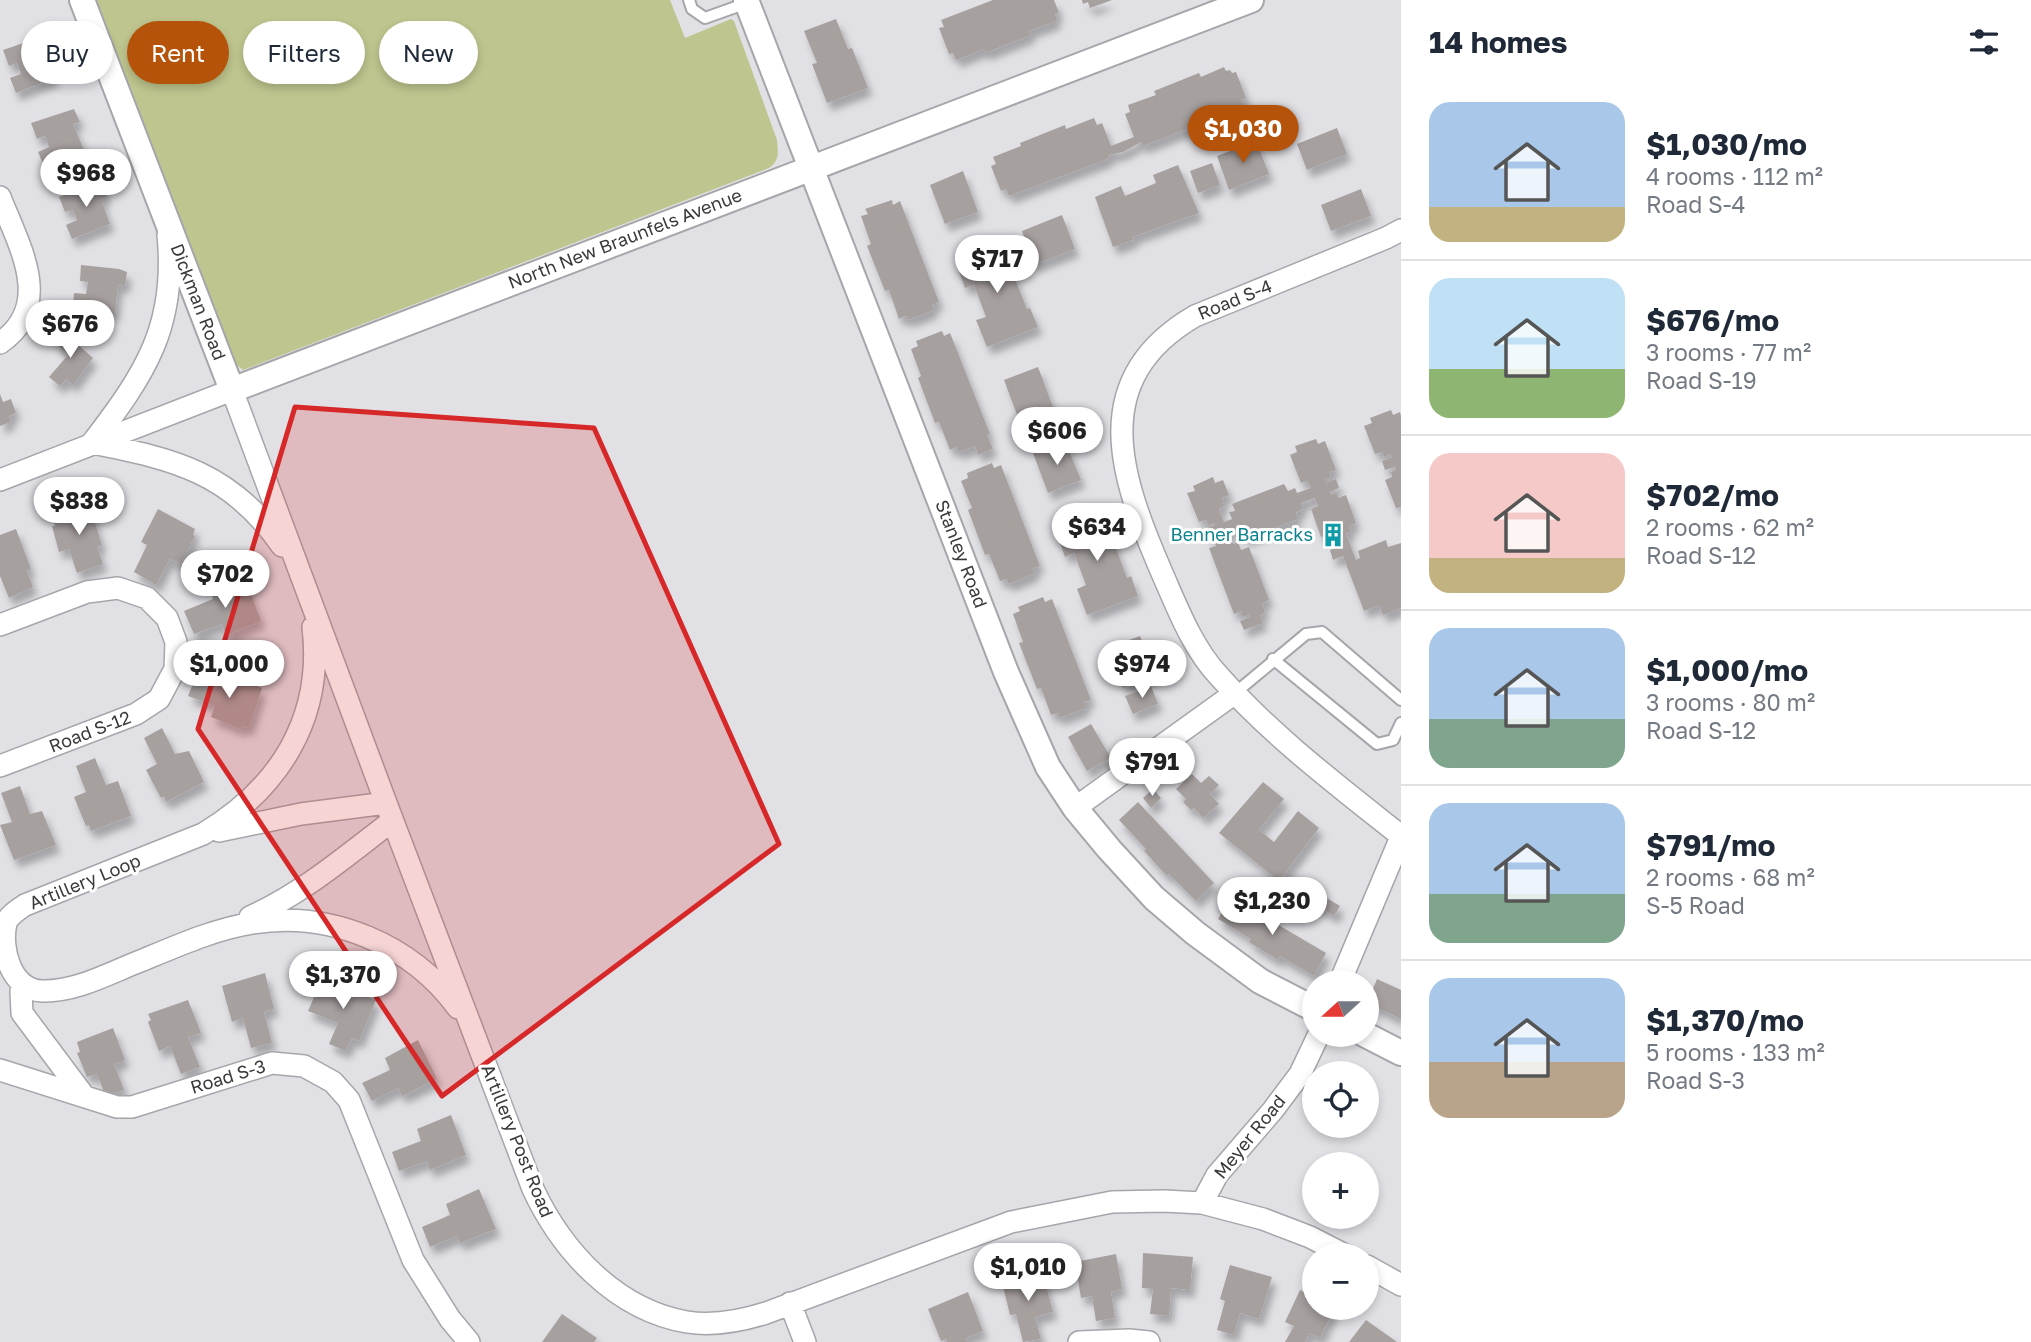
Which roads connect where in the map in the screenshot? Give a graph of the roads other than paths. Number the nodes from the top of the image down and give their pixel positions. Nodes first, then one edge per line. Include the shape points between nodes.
1 (82, 0) edge
2 (688, 0) edge
3 (749, 1) edge
4 (1236, 3) edge
5 (813, 168) junction
6 (0, 197) edge
7 (164, 213) junction
8 (1401, 230) edge
9 (0, 343) edge
10 (232, 390) junction
11 (92, 443) junction
12 (0, 480) edge
13 (297, 568) junction
14 (309, 601) junction
15 (0, 625) edge
16 (1273, 659) junction
17 (1235, 693) junction
18 (1401, 700) edge
19 (1401, 723) edge
20 (1397, 742) edge
21 (0, 766) edge
22 (1075, 808) junction
23 (389, 812) junction
24 (203, 834) junction
25 (1401, 836) edge
26 (223, 930) junction
27 (0, 942) edge
28 (1345, 970) edge
29 (25, 986) junction
30 (1302, 1003) edge
31 (470, 1023) junction
32 (1379, 1041) edge
33 (1313, 1047) edge
34 (1401, 1052) edge
35 (0, 1070) edge
36 (85, 1096) junction
37 (1202, 1203) junction
38 (1322, 1243) edge
39 (1379, 1273) edge
40 (1401, 1285) edge
41 (790, 1303) junction
42 (468, 1342) edge
43 (805, 1342) edge
44 (1079, 1342) edge
45 (1149, 1342) edge

1 - 7 street, Dickman Road
2 - 3 lane via 705,18
3 - 5 street, Stanley Road
4 - 5 street, North New Braunfels Avenue
5 - 10 street, North New Braunfels Avenue
5 - 22 street, Stanley Road via 1029,727
6 - 9 street via 30,275 29,304 12,335
7 - 10 street, Dickman Road
7 - 11 street, Dickman Road via 170,278 160,331 145,368
8 - 17 street, Road S-4 via 1181,324 1154,348 1128,388 1120,425 1129,487 1180,612 1215,673
10 - 11 street, North New Braunfels Avenue
10 - 13 street, Artillery Post Road
11 - 12 street, North New Braunfels Avenue
11 - 13 street, Artillery Post Road via 171,460 209,477 258,515
13 - 14 street, Artillery Post Road
14 - 23 street, Artillery Post Road
14 - 24 street, Artillery Loop via 314,656 311,688 287,755 261,790 229,819
15 - 21 street, Road S-12 via 87,592 118,588 147,598 167,618 176,642 175,669 159,699 136,714
16 - 17 lane
16 - 18 lane via 1306,634 1322,632
16 - 20 lane via 1377,744
17 - 22 street
17 - 25 street via 1278,737
19 - 20 lane
22 - 30 street, Stanley Road via 1154,898 1261,981
23 - 24 street via 301,814
23 - 26 street via 320,877 279,904
23 - 31 street, Artillery Post Road
24 - 27 street, Artillery Loop via 25,905 6,922
25 - 28 street
26 - 29 street via 69,989 40,991
26 - 31 street via 277,921 344,928 382,943 419,967
27 - 29 street, Artillery Loop via 12,974
29 - 36 street via 22,1013
31 - 41 street, Artillery Post Road via 543,1210 568,1248 593,1274 635,1303 687,1322 736,1321
32 - 34 street
33 - 37 street, Meyer Road via 1300,1073 1217,1175
35 - 36 street, Road S-3
36 - 42 street, Road S-3 via 132,1107 272,1063 304,1066 333,1082 349,1100 413,1260
37 - 38 street, Artillery Post Road via 1262,1219
37 - 41 street, Artillery Post Road via 1112,1202 1011,1222
39 - 40 street
41 - 43 street
44 - 45 street

